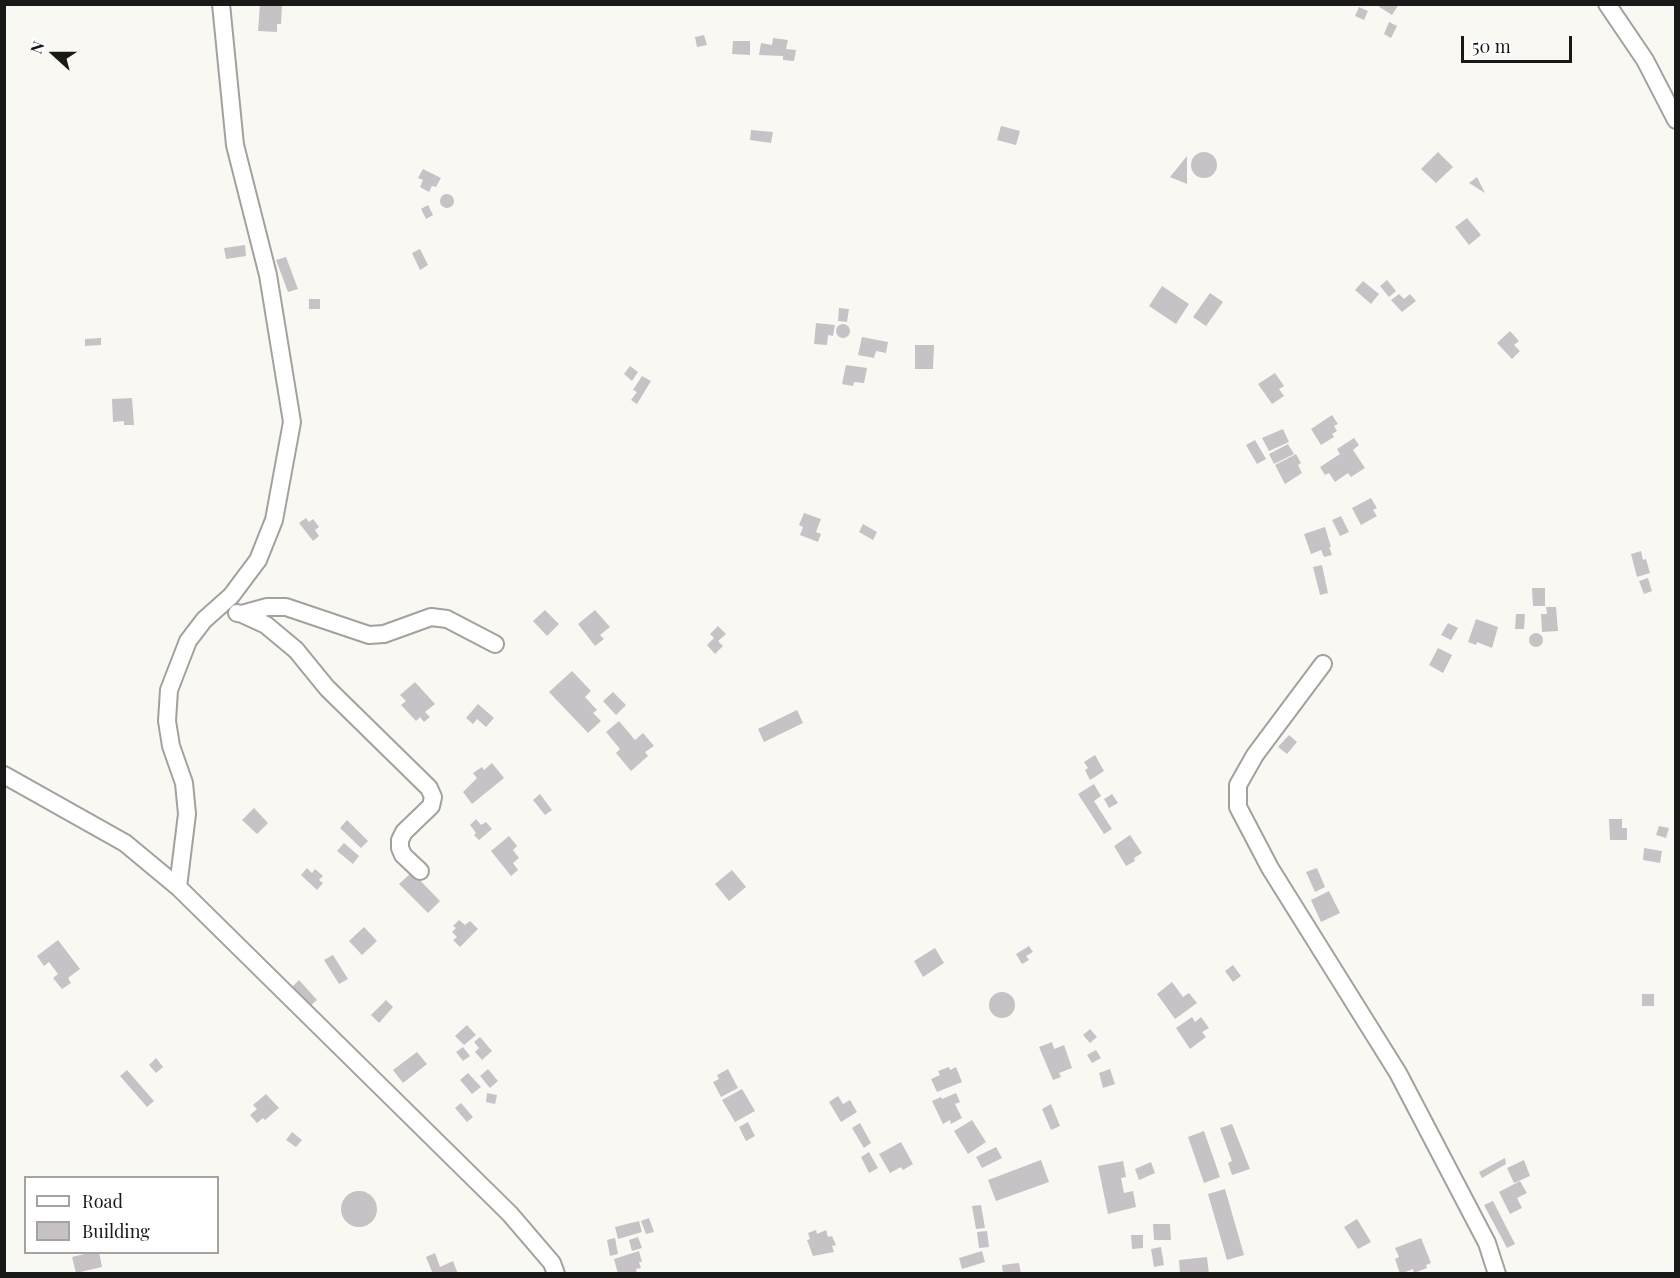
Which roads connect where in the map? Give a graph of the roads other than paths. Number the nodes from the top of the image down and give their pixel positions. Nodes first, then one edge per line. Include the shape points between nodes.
1 (221, 4) edge
2 (1607, 4) edge
3 (1676, 120) edge
4 (217, 609) junction
5 (242, 614) junction
6 (495, 644) dead end
7 (1323, 664) dead end
8 (4, 775) edge
9 (420, 871) dead end
10 (178, 887) junction
11 (556, 1274) edge
12 (1497, 1274) edge

1 - 4 street via 235,145 268,275 291,422 274,520 258,560
2 - 3 street via 1645,60
4 - 5 street
4 - 10 street via 188,641 169,690 167,721 184,783 187,814
5 - 6 street via 286,607 369,634 384,634 431,617 447,620
5 - 9 street via 266,625 296,650 327,688 429,788 431,806 400,840 403,855
7 - 12 street via 1255,756 1238,785 1238,807 1270,868 1398,1073 1487,1243
8 - 10 street via 125,843
10 - 11 street via 510,1214 552,1263

